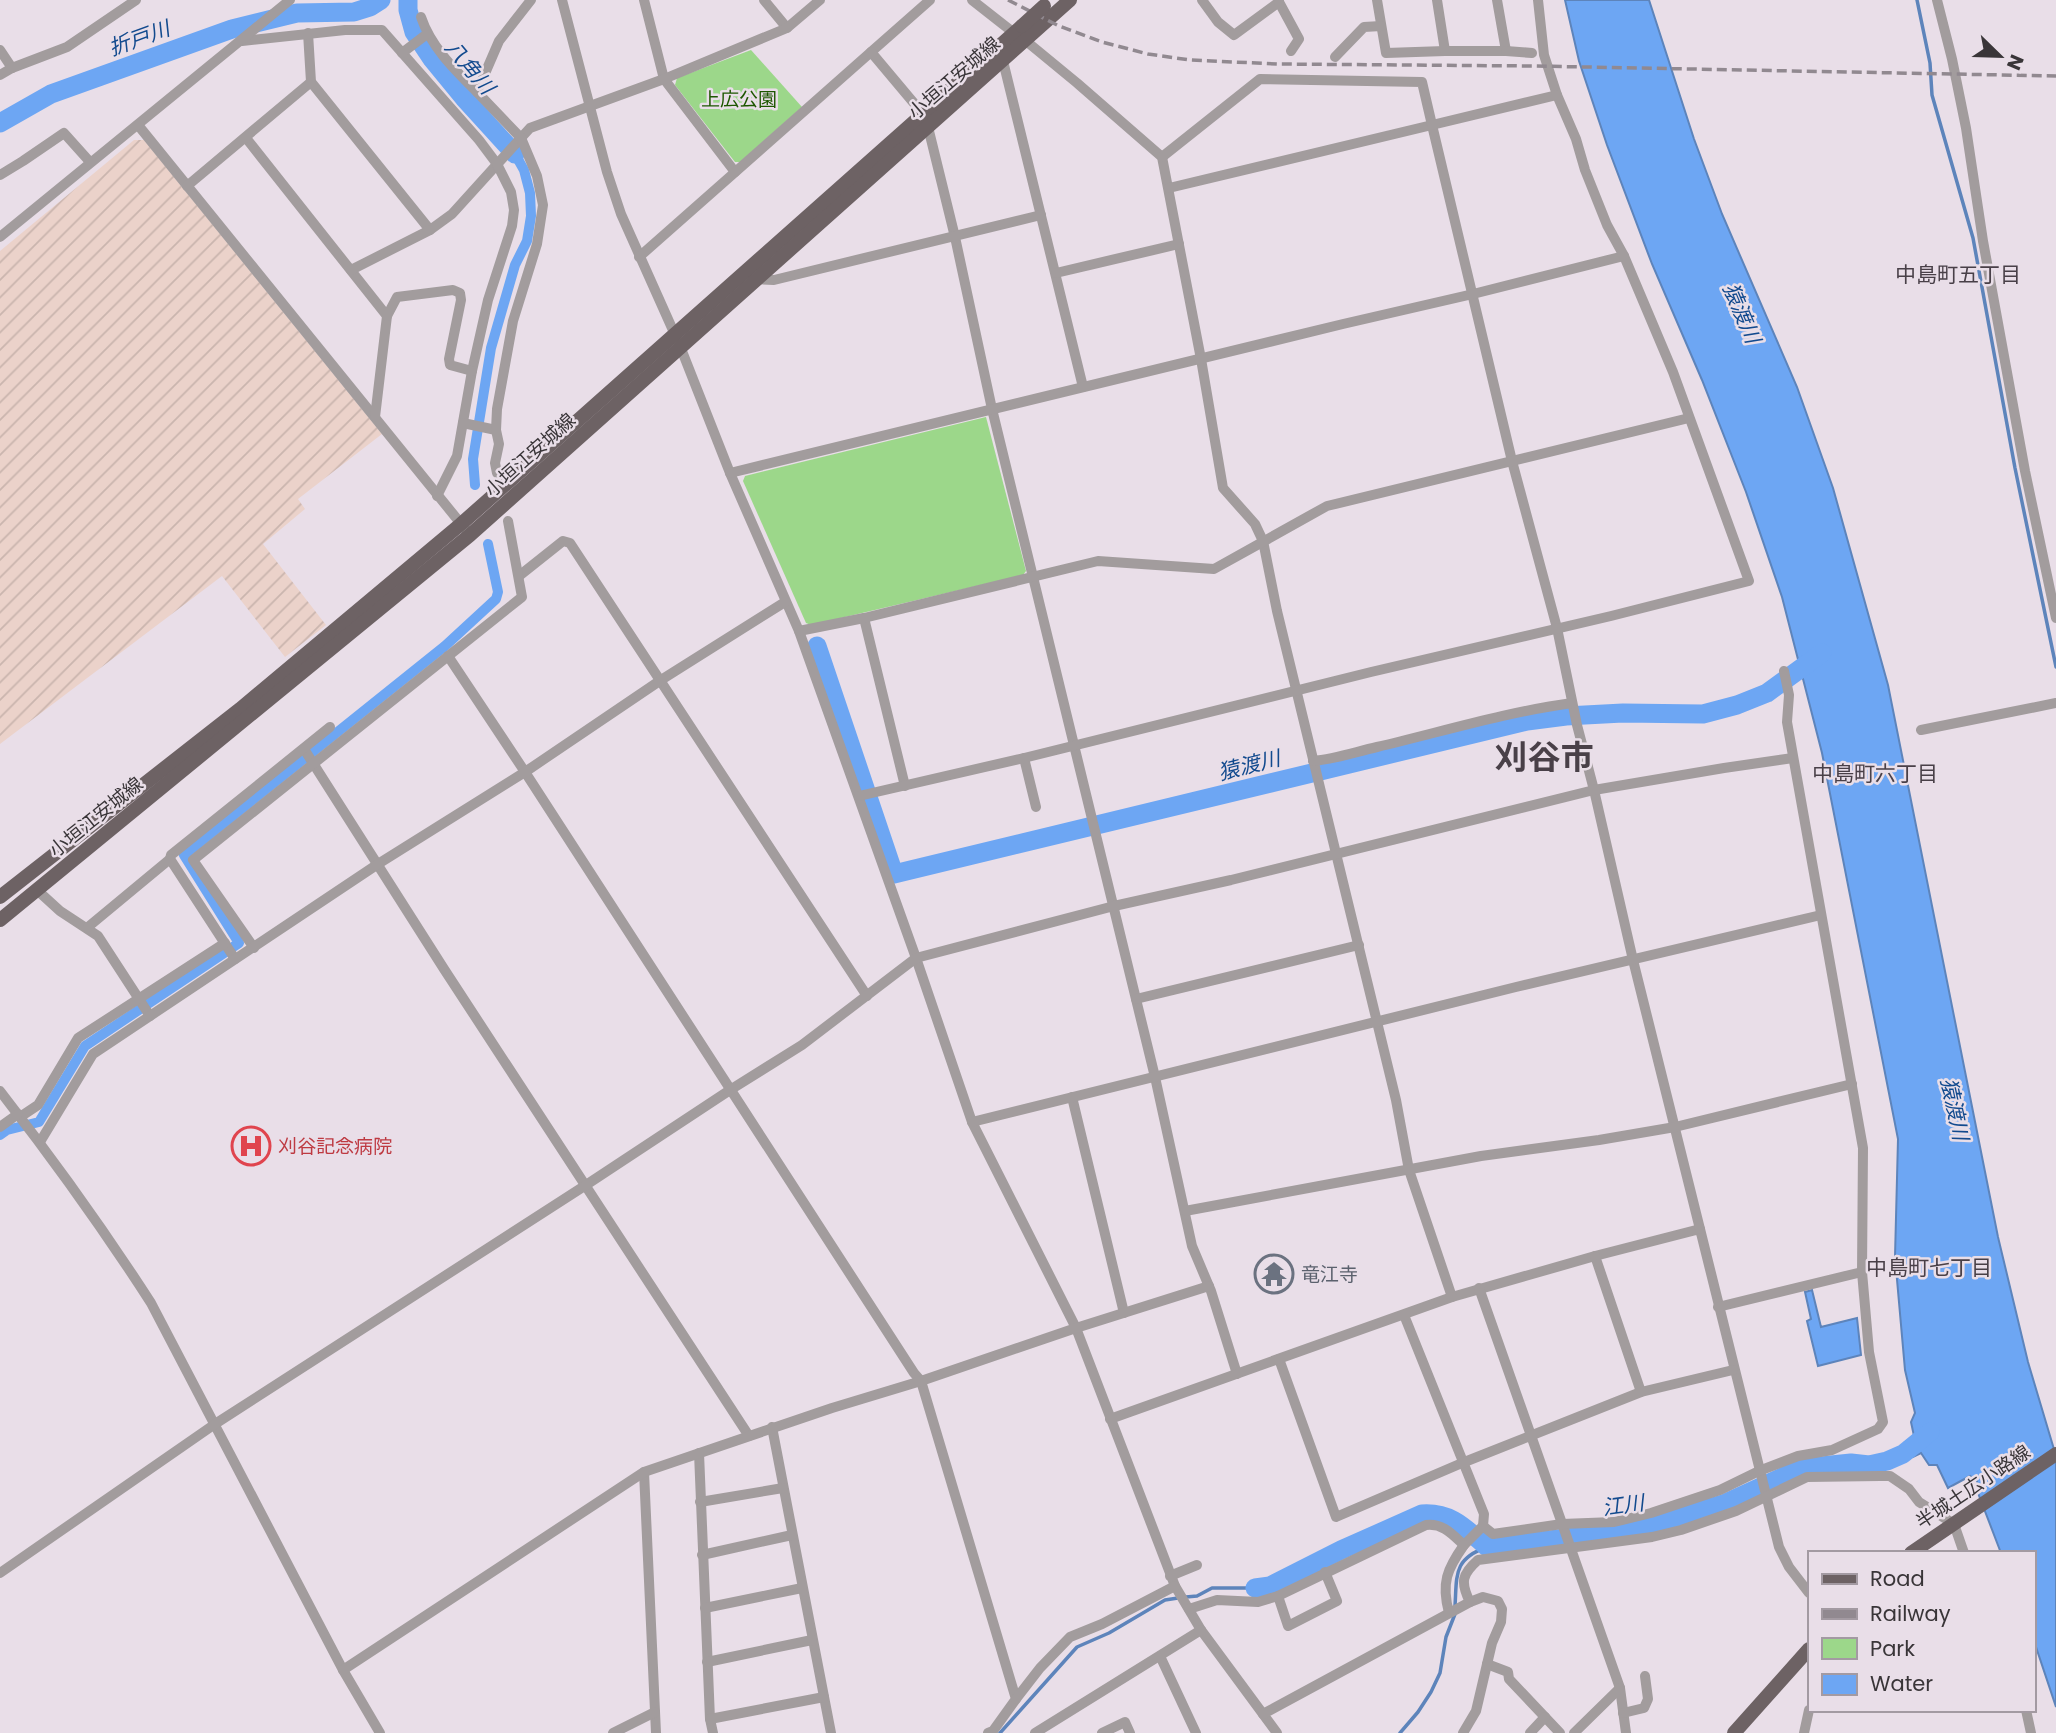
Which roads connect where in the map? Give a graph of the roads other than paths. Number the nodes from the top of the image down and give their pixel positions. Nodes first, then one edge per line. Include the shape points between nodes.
1 (136, 0) edge
2 (290, 0) edge
3 (531, 0) edge
4 (562, 0) edge
5 (644, 0) edge
6 (764, 0) edge
7 (820, 0) edge
8 (930, 0) edge
9 (972, 0) edge
10 (1070, 0) edge
11 (1202, 0) edge
12 (1377, 0) edge
13 (1437, 0) edge
14 (1497, 0) edge
15 (1538, 0) edge
16 (1937, 0) edge
17 (1279, 1) edge
18 (1046, 2) edge
19 (421, 17) dead end
20 (1381, 26) junction
21 (787, 28) junction
22 (308, 33) junction
23 (1021, 33) junction
24 (426, 35) junction
25 (242, 40) junction
26 (0, 50) edge
27 (1291, 51) dead end
28 (1445, 51) junction
29 (1506, 51) junction
30 (871, 52) junction
31 (403, 53) junction
32 (1532, 53) dead end
33 (1335, 57) dead end
34 (1003, 61) junction
35 (12, 68) junction
36 (0, 75) edge
37 (664, 79) junction
38 (312, 82) junction
39 (477, 92) junction
40 (1557, 95) junction
41 (590, 107) junction
42 (925, 121) junction
43 (138, 125) junction
44 (1432, 125) junction
45 (246, 138) junction
46 (520, 138) junction
47 (1162, 157) junction
48 (90, 162) junction
49 (499, 162) junction
50 (736, 172) junction
51 (0, 175) edge
52 (187, 186) junction
53 (1168, 188) junction
54 (1041, 215) junction
55 (430, 230) junction
56 (2, 231) edge
57 (955, 237) junction
58 (1179, 244) junction
59 (1625, 256) junction
60 (639, 257) junction
61 (352, 270) junction
62 (1056, 273) junction
63 (755, 279) junction
64 (1473, 294) junction
65 (387, 316) junction
66 (677, 340) junction
67 (1200, 359) junction
68 (472, 372) junction
69 (1083, 387) junction
70 (992, 409) junction
71 (375, 417) junction
72 (1689, 418) junction
73 (466, 424) junction
74 (491, 429) junction
75 (1513, 461) junction
76 (497, 473) dead end
77 (730, 474) junction
78 (438, 496) junction
79 (508, 521) dead end
80 (465, 529) junction
81 (1263, 541) junction
82 (519, 576) junction
83 (1033, 578) junction
84 (785, 601) junction
85 (864, 618) junction
86 (2056, 618) edge
87 (1557, 628) junction
88 (799, 631) junction
89 (448, 656) junction
90 (1784, 671) dead end
91 (662, 680) junction
92 (1297, 690) junction
93 (2056, 703) edge
94 (1572, 704) junction
95 (330, 727) dead end
96 (1921, 730) dead end
97 (1073, 745) junction
98 (304, 749) junction
99 (1024, 758) junction
100 (1793, 758) junction
101 (1313, 761) junction
102 (313, 764) junction
103 (525, 772) junction
104 (905, 786) junction
105 (1594, 790) junction
106 (864, 795) junction
107 (1036, 807) dead end
108 (1336, 853) junction
109 (170, 859) junction
110 (378, 864) junction
111 (37, 890) junction
112 (0, 897) edge
113 (1114, 906) junction
114 (1821, 915) junction
115 (0, 920) edge
116 (88, 927) junction
117 (225, 944) junction
118 (1359, 945) junction
119 (254, 948) junction
120 (916, 958) junction
121 (235, 959) dead end
122 (1633, 960) junction
123 (867, 996) junction
124 (140, 999) junction
125 (1136, 999) junction
126 (150, 1015) junction
127 (1377, 1021) junction
128 (1155, 1077) junction
129 (1852, 1084) junction
130 (730, 1090) junction
131 (0, 1091) edge
132 (1072, 1097) junction
133 (20, 1116) junction
134 (972, 1122) junction
135 (0, 1127) edge
136 (1675, 1127) junction
137 (39, 1142) junction
138 (1409, 1170) junction
139 (586, 1185) junction
140 (1185, 1211) junction
141 (1700, 1229) junction
142 (1595, 1256) junction
143 (1862, 1272) junction
144 (1209, 1286) junction
145 (1479, 1288) junction
146 (1452, 1297) junction
147 (1718, 1307) junction
148 (1124, 1313) junction
149 (1404, 1315) junction
150 (1076, 1328) junction
151 (1279, 1359) junction
152 (1733, 1370) junction
153 (1237, 1374) junction
154 (921, 1381) junction
155 (1641, 1392) junction
156 (1110, 1419) junction
157 (215, 1424) junction
158 (772, 1427) junction
159 (1532, 1435) junction
160 (749, 1436) junction
161 (699, 1453) junction
162 (2056, 1454) edge
163 (1462, 1463) junction
164 (1759, 1471) junction
165 (644, 1472) junction
166 (783, 1488) junction
167 (1765, 1496) junction
168 (700, 1502) junction
169 (1562, 1524) junction
170 (1954, 1524) junction
171 (1483, 1526) junction
172 (792, 1535) junction
173 (1465, 1545) junction
174 (1570, 1547) junction
175 (1915, 1551) edge
176 (1963, 1551) edge
177 (702, 1555) junction
178 (1197, 1565) dead end
179 (1325, 1572) junction
180 (0, 1573) edge
181 (1173, 1581) junction
182 (802, 1588) junction
183 (1808, 1592) edge
184 (1278, 1596) junction
185 (1466, 1604) junction
186 (705, 1608) junction
187 (1189, 1609) junction
188 (1450, 1613) junction
189 (1201, 1630) junction
190 (812, 1640) junction
191 (1808, 1650) edge
192 (1160, 1656) junction
193 (707, 1662) junction
194 (1487, 1664) junction
195 (343, 1670) junction
196 (1646, 1676) dead end
197 (1620, 1688) junction
198 (824, 1697) junction
199 (1016, 1699) junction
200 (655, 1712) junction
201 (1809, 1712) edge
202 (2026, 1712) edge
203 (1623, 1713) junction
204 (1263, 1714) junction
205 (1545, 1717) junction
206 (710, 1719) junction
207 (380, 1733) edge
208 (613, 1733) edge
209 (656, 1733) edge
210 (713, 1733) edge
211 (831, 1733) edge
212 (988, 1733) edge
213 (1035, 1733) edge
214 (1102, 1733) edge
215 (1130, 1733) edge
216 (1196, 1733) edge
217 (1277, 1733) edge
218 (1464, 1733) edge
219 (1530, 1733) edge
220 (1560, 1733) edge
221 (1574, 1733) edge
222 (1626, 1733) edge
223 (1734, 1733) edge
224 (1804, 1733) edge
225 (2031, 1733) edge

1 - 35 street via 67,47
2 - 25 street
3 - 39 street via 499,41
4 - 41 street
5 - 37 street
6 - 21 street
7 - 21 street
8 - 30 street
9 - 23 street
10 - 23 main road, 小垣江安城線
11 - 17 street via 1234,35
12 - 20 street
13 - 28 street
14 - 29 street
15 - 40 street via 1545,55
16 - 86 street via 1966,128 2025,471
17 - 27 street via 1299,39
18 - 23 main road, 小垣江安城線, bridge
19 - 24 street
20 - 28 street via 1386,52
20 - 33 street via 1364,27
21 - 37 street
22 - 25 street
22 - 31 street via 382,30
22 - 38 street
23 - 34 main road, 小垣江安城線
23 - 42 main road, 小垣江安城線
23 - 47 street
24 - 31 street
24 - 39 street
25 - 43 street
26 - 35 street
28 - 29 street
29 - 32 street
30 - 42 street
30 - 50 street
31 - 49 street
34 - 42 main road, 小垣江安城線
34 - 54 street
35 - 36 street
37 - 41 street
37 - 50 street
38 - 45 street
38 - 55 street
39 - 46 street
40 - 44 street
40 - 59 street via 1607,225
41 - 46 street via 530,128
41 - 60 street via 607,172
42 - 57 street
42 - 63 main road, 小垣江安城線
42 - 66 main road, 小垣江安城線
43 - 48 street
43 - 52 street
44 - 47 street via 1422,82 1260,79
44 - 53 street
44 - 64 street
45 - 52 street
45 - 61 street
46 - 49 street
46 - 74 street via 537,176 543,205
47 - 53 street
48 - 51 street via 64,133
48 - 56 street
49 - 55 street via 452,214
49 - 68 street via 511,192 512,226 488,300
50 - 60 street
52 - 71 street
53 - 58 street
54 - 57 street
54 - 62 street
55 - 61 street
57 - 63 street via 774,280
57 - 70 street
58 - 62 street
58 - 67 street
59 - 64 street
59 - 72 street
60 - 66 street
61 - 65 street
62 - 69 street
63 - 66 main road, 小垣江安城線
64 - 67 street
64 - 75 street
65 - 68 street via 397,297 460,293 449,359 450,365
65 - 71 street
66 - 77 street
66 - 80 main road, 小垣江安城線
67 - 69 street
67 - 81 street via 1223,488 1255,524
68 - 73 street
69 - 70 street
70 - 77 street
70 - 83 street
71 - 78 street
72 - 75 street
72 - 87 street via 1749,581
73 - 74 street
73 - 78 street
74 - 76 street via 499,444
75 - 81 street via 1327,506
75 - 87 street
77 - 84 street
78 - 80 street
79 - 82 street
80 - 111 main road, 小垣江安城線
80 - 112 main road, 小垣江安城線
81 - 83 street via 1214,569 1098,561
81 - 92 street
82 - 89 street via 522,597
82 - 91 street via 563,541 570,542
83 - 85 street
83 - 97 street
84 - 88 street
84 - 91 street
85 - 88 street
85 - 104 street
87 - 92 street
87 - 94 street
88 - 106 street
89 - 102 street
89 - 103 street
90 - 100 street
91 - 103 street
91 - 123 street
92 - 97 street
92 - 101 street
93 - 96 street
94 - 101 street
94 - 105 street
95 - 98 street
97 - 99 street
97 - 113 street
98 - 102 street
98 - 109 street
99 - 104 street
99 - 107 street
100 - 105 street
100 - 114 street
101 - 108 street
102 - 110 street
102 - 119 street via 193,860
103 - 110 street
103 - 130 street
104 - 106 street
105 - 108 street
105 - 122 street
106 - 120 street
108 - 113 street
108 - 118 street
109 - 116 street
109 - 117 street
110 - 119 street
110 - 139 street
111 - 115 main road, 小垣江安城線
111 - 116 street
113 - 120 street
113 - 125 street
114 - 122 street
114 - 129 street
116 - 124 street
117 - 121 street
117 - 124 street
118 - 125 street
118 - 127 street
119 - 126 street
120 - 123 street
120 - 134 street
122 - 127 street
122 - 136 street
123 - 130 street via 802,1045
124 - 126 street
124 - 133 street via 78,1038 38,1105
125 - 128 street
126 - 137 street via 93,1054
127 - 128 street
127 - 138 street
128 - 132 street
128 - 140 street
129 - 136 street
129 - 143 street via 1863,1148
130 - 139 street
130 - 154 street
131 - 133 street
132 - 134 street
132 - 148 street
133 - 135 street
133 - 137 street
134 - 150 street
136 - 138 street
136 - 141 street
137 - 157 street via 151,1303
138 - 140 street
138 - 146 street
139 - 157 street
139 - 160 street
140 - 144 street via 1192,1246
141 - 142 street
141 - 147 street
142 - 145 street
142 - 155 street
143 - 147 street
143 - 164 street via 1869,1352 1883,1422 1878,1429 1832,1450 1798,1456
144 - 148 street
144 - 153 street
145 - 146 street
145 - 159 street
146 - 149 street
147 - 152 street
148 - 150 street
149 - 151 street
149 - 163 street
150 - 154 street
150 - 156 street
151 - 153 street
151 - 163 street via 1336,1517
152 - 155 street
152 - 164 street
153 - 156 street
154 - 158 street
154 - 199 street
155 - 159 street
156 - 181 street
157 - 180 street
157 - 195 street
158 - 160 street
158 - 166 street
159 - 163 street
159 - 169 street
160 - 161 street
161 - 165 street
161 - 168 street
162 - 170 main road, 半城土広小路線
163 - 171 street via 1484,1514
164 - 167 street
164 - 169 street via 1720,1490 1651,1513 1614,1522
165 - 195 street
165 - 200 street
166 - 168 street
166 - 172 street
167 - 170 street via 1807,1477 1890,1476 1919,1503
167 - 174 street via 1681,1530
167 - 183 street via 1779,1547
168 - 177 street
169 - 171 street via 1493,1534
169 - 174 street
170 - 175 main road, 半城土広小路線
170 - 176 street
171 - 173 street
172 - 177 street
172 - 182 street
173 - 179 street via 1446,1528 1426,1525
173 - 188 street via 1447,1575
174 - 185 street via 1478,1560 1463,1580
174 - 197 street
177 - 186 street
178 - 181 street
179 - 184 street
179 - 184 street via 1337,1601 1288,1626
181 - 187 street
181 - 199 street via 1102,1624 1070,1637
182 - 186 street
182 - 190 street
184 - 187 street via 1258,1602 1217,1600
185 - 188 street
185 - 194 street via 1483,1597 1498,1601 1502,1609
186 - 193 street
187 - 189 street
188 - 204 street
189 - 192 street
189 - 204 street
190 - 193 street
190 - 198 street
191 - 223 main road
192 - 213 street
192 - 216 street
193 - 206 street
194 - 205 street via 1508,1672 1509,1679
194 - 218 street via 1476,1711
195 - 207 street
196 - 203 street via 1644,1707
197 - 203 street
197 - 221 street
198 - 206 street
198 - 211 street
199 - 212 street
200 - 208 street
200 - 209 street
201 - 224 street
202 - 225 street
203 - 222 street
204 - 217 street
205 - 219 street
205 - 220 street
206 - 210 street
214 - 215 street via 1125,1722

